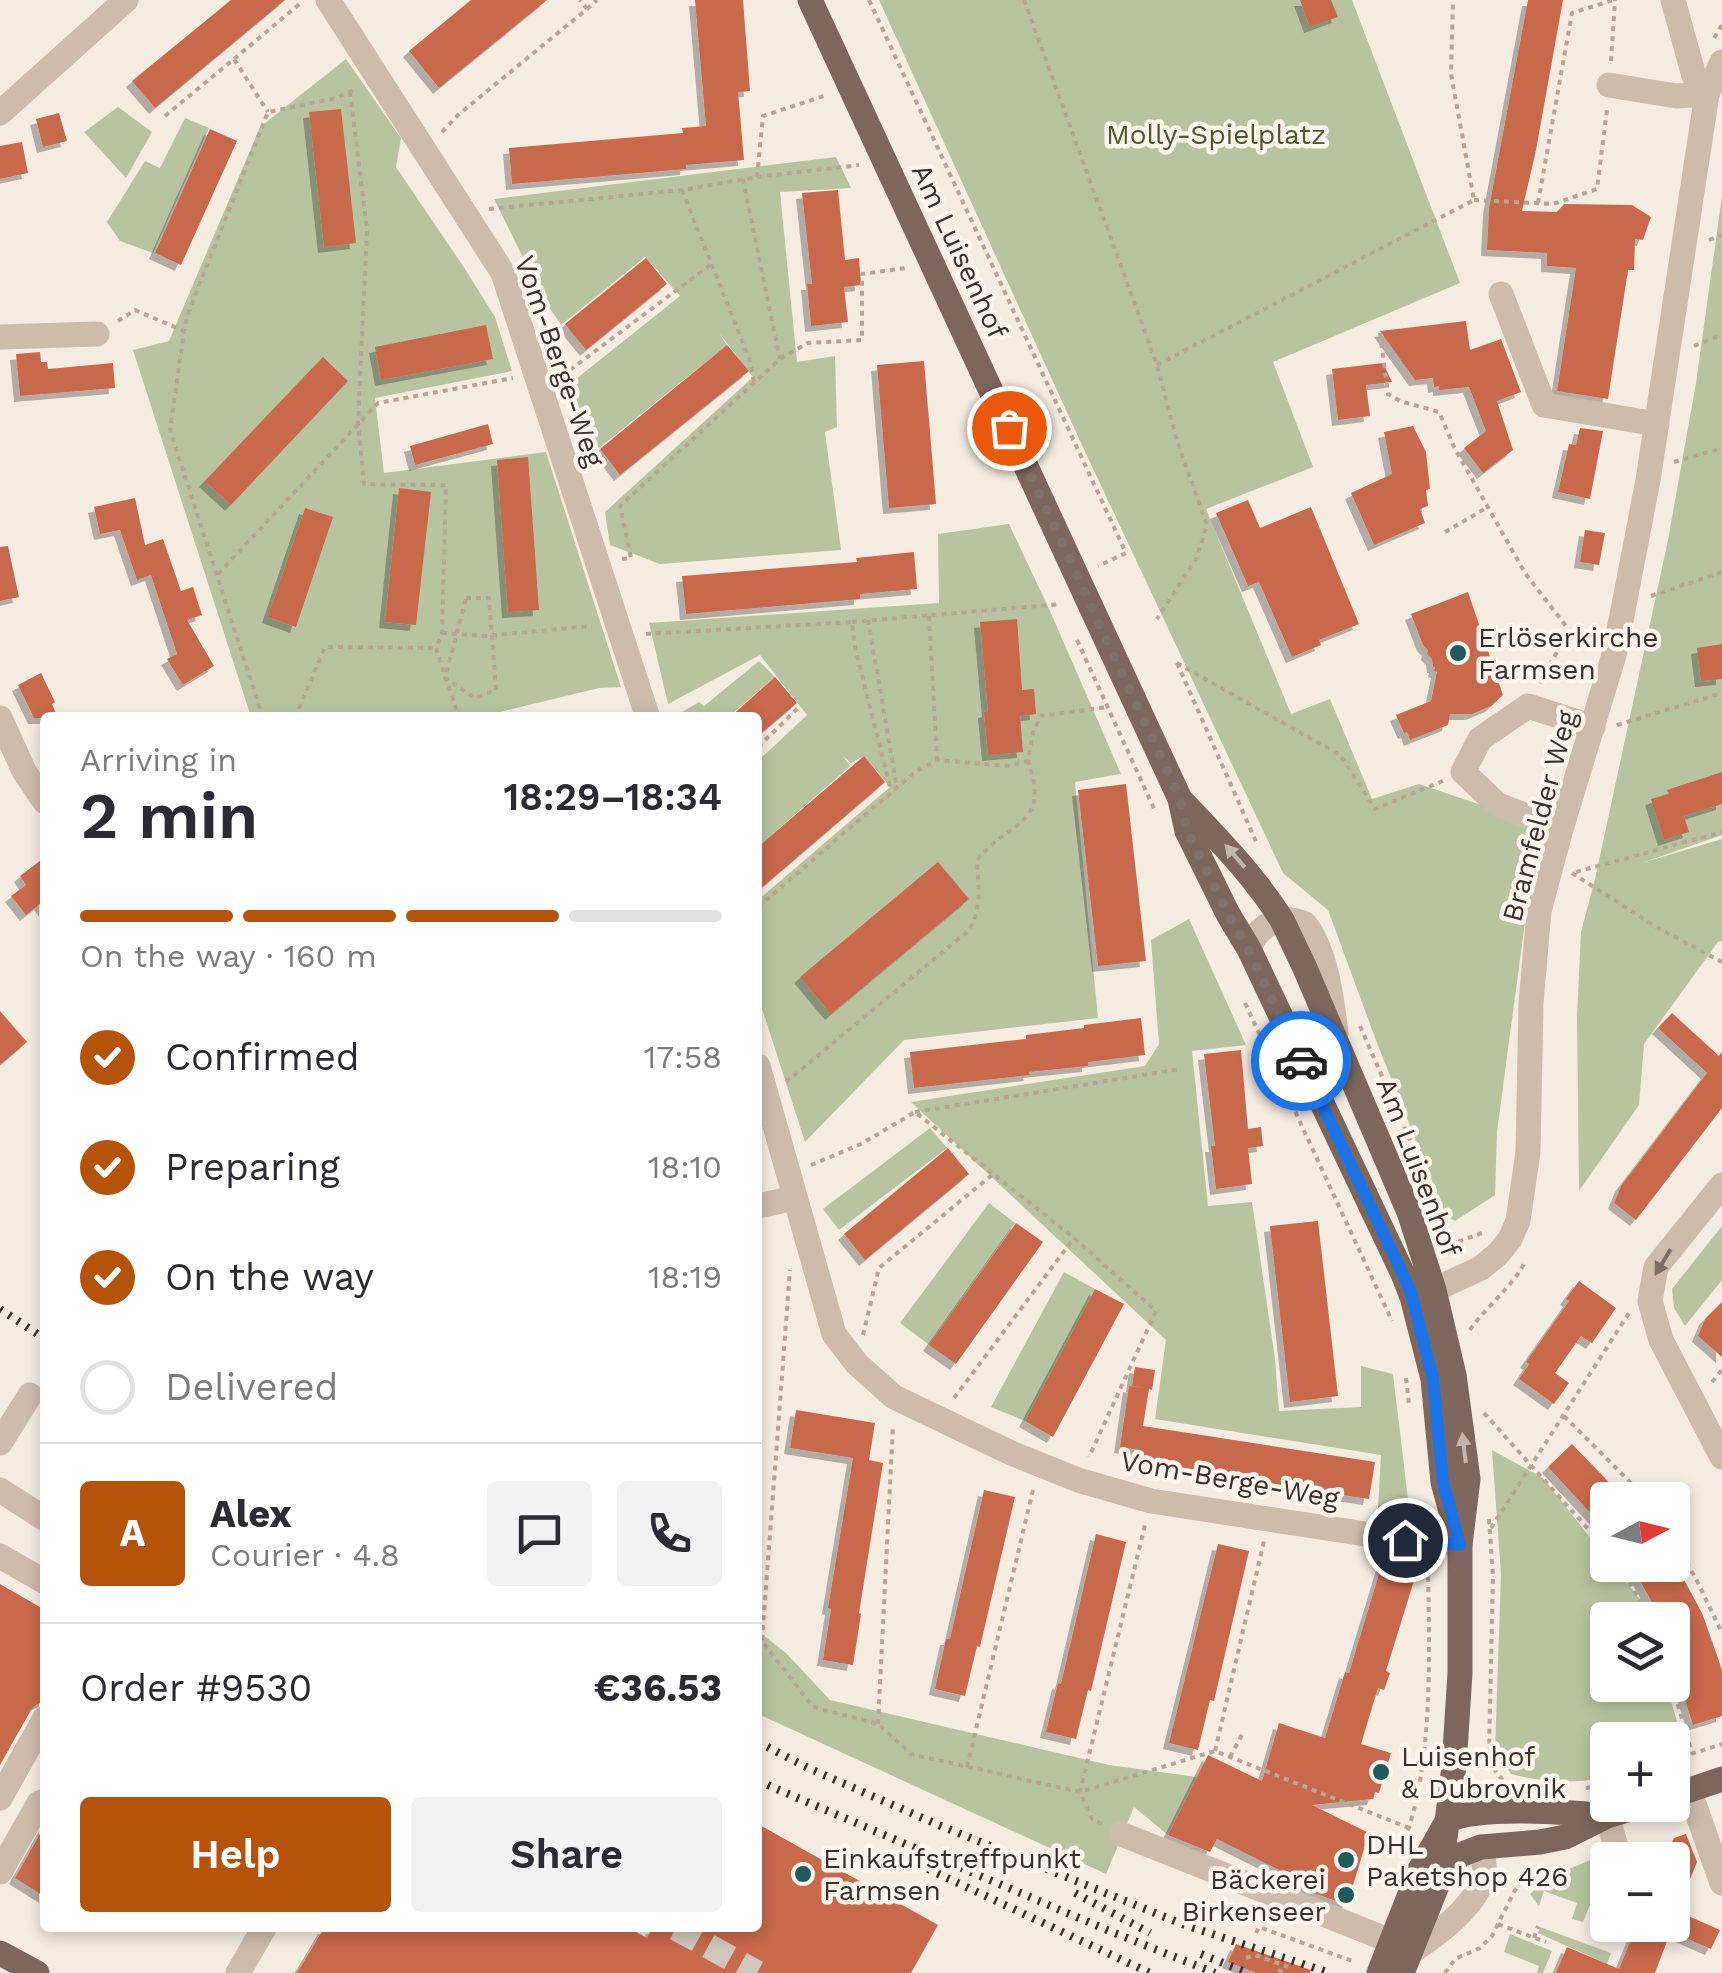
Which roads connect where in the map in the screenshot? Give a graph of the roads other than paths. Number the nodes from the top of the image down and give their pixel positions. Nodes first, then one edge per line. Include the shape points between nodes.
1 (126, 0) edge
2 (328, 0) edge
3 (810, 0) edge
4 (1674, 0) edge
5 (1722, 62) edge
6 (1610, 86) road end
7 (1707, 94) junction
8 (0, 113) edge
9 (1501, 294) dead end
10 (98, 334) road end
11 (0, 337) edge
12 (1657, 424) junction
13 (646, 712) edge
14 (0, 718) edge
15 (1604, 727) junction
16 (40, 795) edge
17 (1180, 799) junction
18 (1561, 829) junction
19 (1282, 920) junction
20 (1248, 949) junction
21 (762, 1080) edge
22 (1722, 1185) edge
23 (792, 1186) junction
24 (762, 1204) edge
25 (1423, 1293) junction
26 (30, 1394) dead end
27 (0, 1444) edge
28 (1722, 1457) edge
29 (0, 1490) edge
30 (40, 1516) edge
31 (1460, 1545) junction
32 (0, 1556) edge
33 (40, 1579) edge
34 (40, 1727) edge
35 (1722, 1779) edge
36 (1690, 1790) edge
37 (0, 1798) edge
38 (40, 1804) edge
39 (1690, 1813) edge
40 (1590, 1814) edge
41 (1459, 1818) junction
42 (1595, 1822) edge
43 (1121, 1834) dead end
44 (1480, 1846) junction
45 (0, 1872) edge
46 (1440, 1878) junction
47 (1722, 1883) edge
48 (262, 1932) edge
49 (0, 1953) edge
50 (1401, 1956) edge
51 (36, 1973) edge
52 (238, 1973) edge
53 (1379, 1973) edge

1 - 8 street
2 - 13 street, Vom-Berge-Weg via 503,273
3 - 17 main road, Am Luisenhof
4 - 7 street via 1694,76
5 - 7 street, Bramfelder Weg
6 - 7 street
7 - 12 street, Bramfelder Weg
9 - 12 street via 1544,405
10 - 11 street
12 - 15 street, Bramfelder Weg
14 - 16 street
15 - 18 street, Bramfelder Weg
15 - 18 street via 1528,706 1480,739 1464,772 1498,805
19 -> 17 main road, Am Luisenhof via 1250,874
17 - 20 main road, Am Luisenhof via 1187,830
18 - 25 street, Bramfelder Weg via 1540,911 1528,1152 1518,1221 1481,1268
19 - 20 street via 1257,933
19 - 25 main road, Am Luisenhof via 1409,1212
20 - 25 main road, Am Luisenhof via 1392,1248
21 - 23 street, Vom-Berge-Weg
22 -> 28 street via 1656,1267 1650,1301 1661,1340
23 - 24 street
23 - 31 street, Vom-Berge-Weg via 834,1334 894,1397 1039,1466 1151,1501
25 - 31 main road, Am Luisenhof via 1454,1374 1468,1479
26 - 27 street
29 - 30 street
31 - 41 main road, Am Luisenhof via 1454,1766
32 - 33 street
34 - 37 street
35 - 36 main road
38 - 45 street
39 - 47 street
40 - 41 main road
41 - 44 main road
41 - 46 main road, Am Luisenhof
41 - 50 main road via 1419,1871
42 - 44 main road via 1565,1837
43 - 50 street
44 - 46 main road via 1460,1855
44 - 50 street via 1479,1888 1447,1928
46 - 50 main road
48 - 52 street
49 - 51 main road
50 - 53 main road

